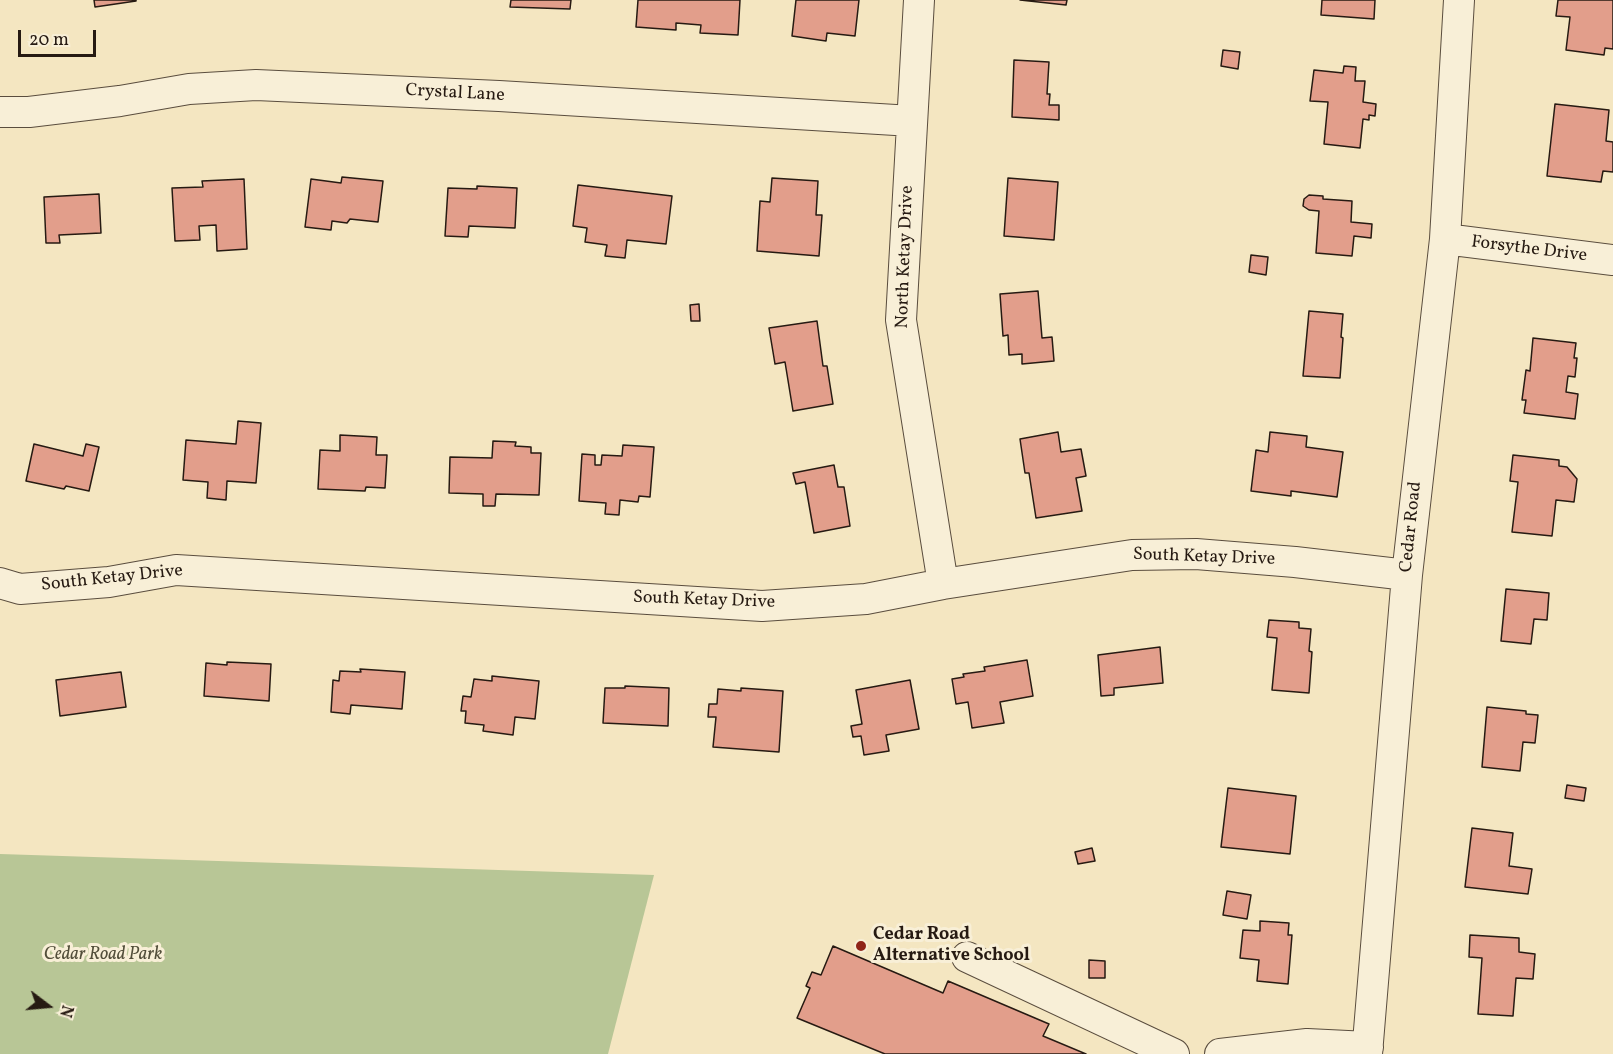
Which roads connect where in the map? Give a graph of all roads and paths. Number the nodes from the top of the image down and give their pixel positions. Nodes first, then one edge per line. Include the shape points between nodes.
1 (919, 0) edge
2 (1460, 0) edge
3 (0, 112) edge
4 (912, 121) junction
5 (1445, 239) junction
6 (1613, 260) edge
7 (1407, 575) junction
8 (0, 583) edge
9 (943, 584) junction
10 (967, 957) dead end
11 (1306, 1049) edge
12 (1367, 1050) edge
13 (1174, 1054) edge
14 (1223, 1054) edge

1 - 4 street, North Ketay Drive
2 - 5 street, Cedar Road
3 - 4 street, Crystal Lane via 120,101 189,89 256,85
4 - 9 street, North Ketay Drive via 901,320
5 - 6 street, Forsythe Drive
5 - 7 street, Cedar Road
7 - 9 street, South Ketay Drive via 1196,554 1132,555
7 - 12 street, Cedar Road
8 - 9 street, South Ketay Drive via 20,589 109,582 176,570 762,606 866,599
10 - 13 street
11 - 12 street
11 - 14 street

